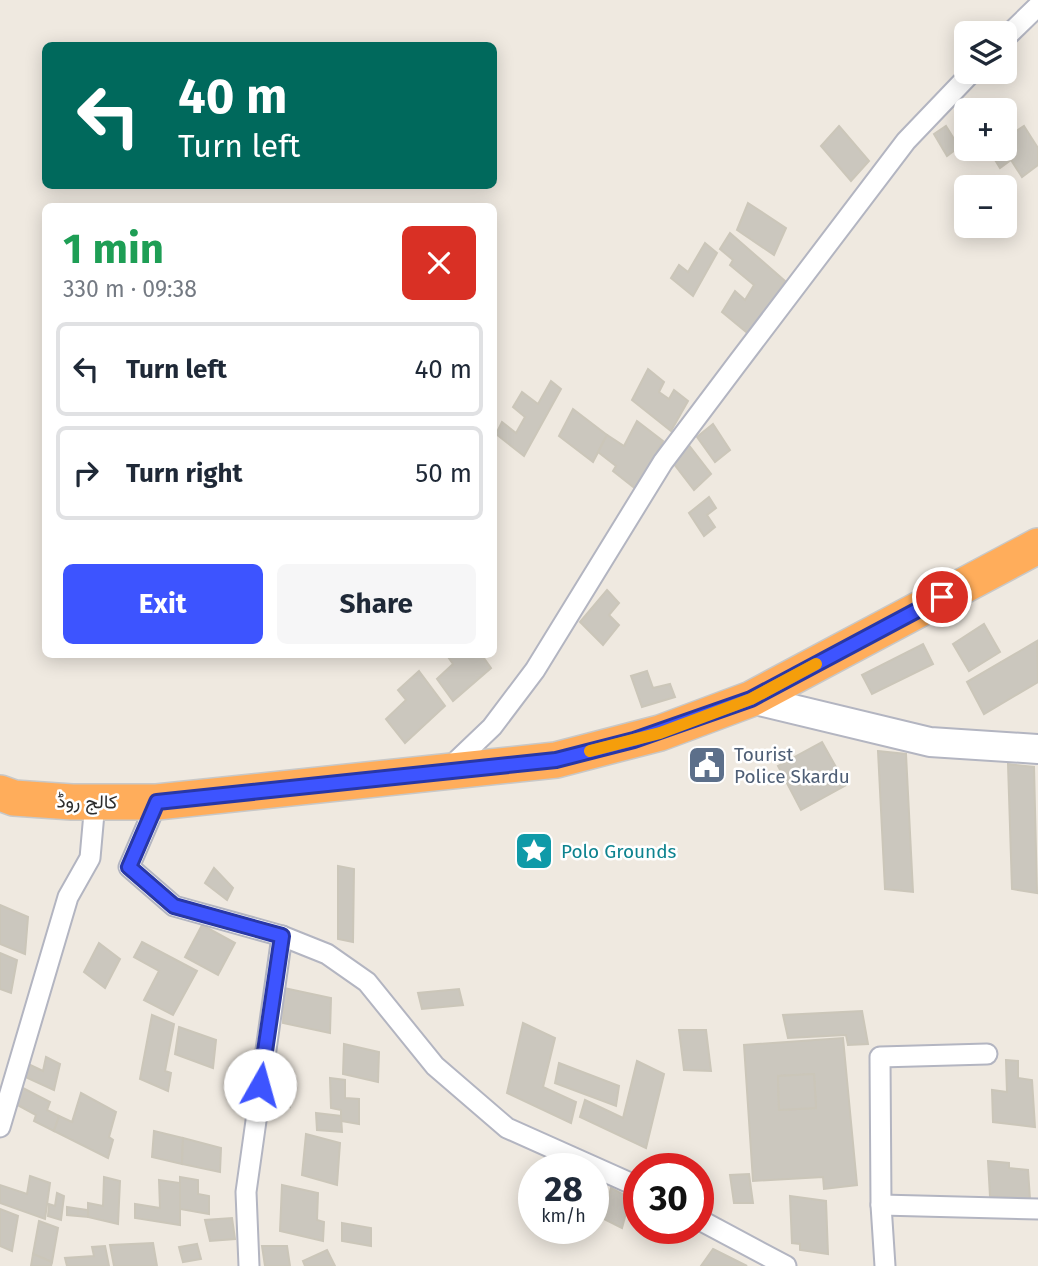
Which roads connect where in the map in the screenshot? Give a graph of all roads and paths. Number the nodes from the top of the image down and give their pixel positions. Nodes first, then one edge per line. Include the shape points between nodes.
1 (1038, 6) edge
2 (1017, 26) edge
3 (961, 84) edge
4 (1038, 546) edge
5 (751, 699) junction
6 (1038, 749) edge
7 (445, 773) junction
8 (0, 793) edge
9 (95, 802) junction
10 (157, 802) junction
11 (282, 936) junction
12 (987, 1054) dead end
13 (0, 1127) edge
14 (623, 1180) edge
15 (881, 1205) junction
16 (1038, 1209) edge
17 (714, 1228) edge
18 (249, 1266) edge
19 (786, 1266) edge
20 (886, 1266) edge

1 - 2 street
3 - 7 street via 906,141 663,462 536,670 492,727
4 - 5 highway, کالج روڈ
5 - 6 main road via 930,742
5 - 7 highway, کالج روڈ via 660,733 556,760
7 - 10 highway, کالج روڈ
8 - 9 highway, کالج روڈ via 14,798
9 - 10 highway, کالج روڈ
9 - 13 street via 89,858 68,897
10 - 11 street via 129,867 174,906
11 - 14 street via 327,954 367,982 435,1066 508,1128
11 - 18 street via 246,1192
12 - 15 street via 880,1057
15 - 16 street
15 - 20 street
17 - 19 street

